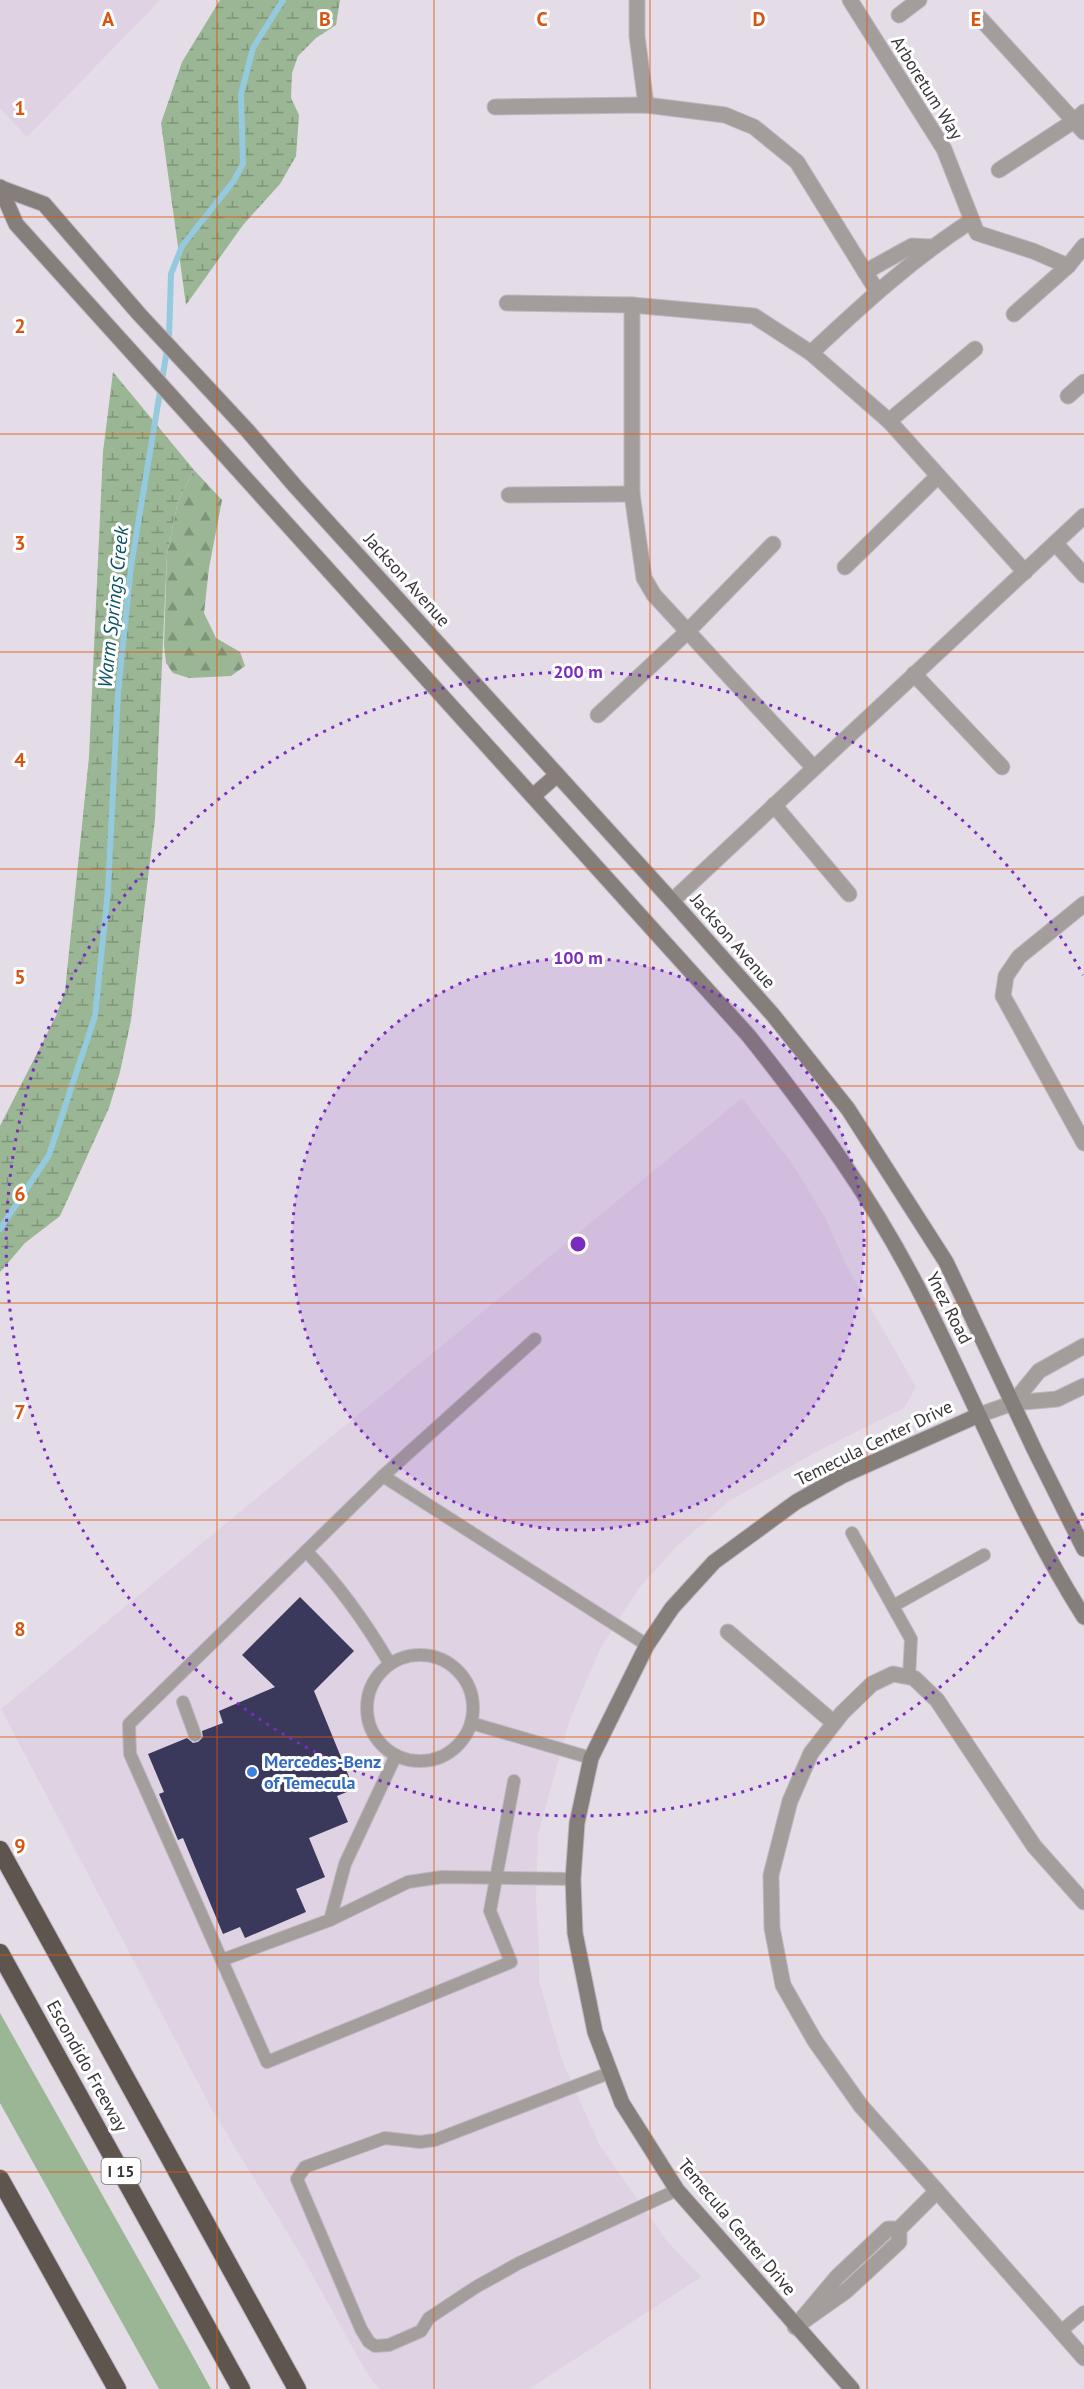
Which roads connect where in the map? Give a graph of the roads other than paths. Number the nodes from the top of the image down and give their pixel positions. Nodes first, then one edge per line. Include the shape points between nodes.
1 (637, 0) edge
2 (850, 0) edge
3 (919, 0) edge
4 (899, 15) dead end
5 (980, 18) dead end
6 (646, 105) junction
7 (495, 107) dead end
8 (1081, 122) edge
9 (999, 170) dead end
10 (0, 188) edge
11 (974, 227) junction
12 (931, 247) junction
13 (1082, 252) edge
14 (1068, 266) junction
15 (865, 272) junction
16 (877, 291) junction
17 (507, 303) dead end
18 (632, 305) junction
19 (1014, 314) dead end
20 (975, 350) dead end
21 (811, 353) junction
22 (1084, 382) edge
23 (1068, 396) dead end
24 (889, 421) junction
25 (938, 476) junction
26 (632, 494) junction
27 (509, 495) dead end
28 (1084, 516) edge
29 (1055, 543) junction
30 (772, 544) dead end
31 (845, 567) dead end
32 (1025, 572) junction
33 (1084, 575) edge
34 (687, 632) junction
35 (914, 674) junction
36 (598, 715) dead end
37 (813, 767) junction
38 (1002, 767) dead end
39 (557, 775) junction
40 (533, 796) junction
41 (774, 804) junction
42 (849, 894) dead end
43 (672, 901) junction
44 (1084, 904) edge
45 (773, 1015) joint
46 (748, 1035) joint
47 (1084, 1143) edge
48 (535, 1339) dead end
49 (1084, 1346) edge
50 (1084, 1386) edge
51 (1013, 1402) junction
52 (979, 1415) junction
53 (383, 1476) junction
54 (852, 1533) dead end
55 (1084, 1549) edge
56 (306, 1551) junction
57 (984, 1555) dead end
58 (893, 1606) junction
59 (1084, 1617) edge
60 (728, 1632) dead end
61 (647, 1645) junction
62 (390, 1664) junction
63 (909, 1677) junction
64 (183, 1702) dead end
65 (471, 1723) junction
66 (834, 1723) junction
67 (195, 1735) dead end
68 (396, 1755) junction
69 (591, 1758) junction
70 (514, 1781) dead end
71 (0, 1850) edge
72 (496, 1877) junction
73 (573, 1879) junction
74 (1084, 1902) edge
75 (330, 1920) junction
76 (275, 1926) dead end
77 (280, 1938) junction
78 (0, 1953) edge
79 (222, 1960) junction
80 (609, 2073) junction
81 (0, 2179) edge
82 (677, 2190) junction
83 (937, 2191) junction
84 (1084, 2312) edge
85 (795, 2327) junction
86 (1061, 2331) junction
87 (1084, 2358) edge
88 (117, 2389) edge
89 (241, 2389) edge
90 (297, 2389) edge
91 (852, 2389) edge

1 - 6 street via 637,36
2 - 11 street, Arboretum Way via 944,149
3 - 4 street
5 - 8 street
6 - 7 street
6 - 15 street via 725,115 754,127 797,162
8 - 9 street
10 - 39 main road, Jackson Avenue via 44,204
10 - 40 main road, Jackson Avenue via 16,224
11 - 12 street
11 - 14 street
12 - 15 street via 912,246
12 - 16 street
13 - 14 street
14 - 19 street
15 - 16 street
16 - 21 street
17 - 18 street
18 - 21 street via 754,316
18 - 26 street
20 - 24 street
21 - 24 street
22 - 23 street
24 - 25 street
25 - 31 street
25 - 32 street
26 - 27 street
26 - 34 street via 644,578
28 - 29 street
29 - 32 street
29 - 33 street
30 - 34 street
32 - 35 street
34 - 36 street
34 - 37 street
35 - 37 street
35 - 38 street
37 - 41 street
39 - 40 main road
39 - 43 main road, Jackson Avenue
40 - 46 main road, Jackson Avenue
41 - 42 street
41 - 43 street
43 - 45 main road, Jackson Avenue
44 - 47 street via 1019,957 1006,976 1003,996
45 - 51 main road, Ynez Road via 848,1109 919,1218 946,1262
46 - 52 main road, Ynez Road via 802,1102 876,1212 920,1290
48 - 53 lane
49 - 51 street via 1039,1371
50 - 51 street via 1057,1399
51 - 52 street
51 - 55 main road, Ynez Road
52 - 59 main road, Ynez Road via 1052,1564
52 - 61 main road, Temecula Center Drive via 842,1476 741,1540 687,1590
53 - 56 lane
53 - 61 lane
54 - 58 lane
56 - 62 lane via 334,1581
56 - 79 lane via 129,1724 130,1754
57 - 58 lane
58 - 63 lane via 911,1640
60 - 66 street
61 - 69 main road, Temecula Center Drive
62 - 65 lane via 421,1655 452,1665 471,1690
62 - 68 lane via 369,1693 367,1712 371,1729 381,1744
63 - 66 street via 893,1674 872,1684
63 - 74 street via 937,1700 1034,1846
64 - 67 lane
65 - 68 lane via 460,1743 441,1756 426,1761
65 - 69 lane
66 - 83 street via 811,1753 790,1801 771,1875 772,1928 783,1985 815,2041 861,2106
68 - 75 lane via 345,1864
69 - 73 main road, Temecula Center Drive via 577,1823
70 - 72 lane
71 - 90 highway
72 - 73 lane
72 - 75 lane via 442,1877 408,1882
72 - 79 lane via 490,1911 512,1962 267,2062
73 - 80 main road, Temecula Center Drive via 581,1970
75 - 77 lane
76 - 77 lane
77 - 79 lane
78 - 89 highway, Escondido Freeway / I 15
80 - 82 main road, Temecula Center Drive via 628,2113
80 - 82 lane via 435,2140 385,2138 305,2167 297,2179 369,2342 381,2347 421,2331 429,2318 519,2263
81 - 88 highway
82 - 85 main road, Temecula Center Drive
83 - 85 street via 899,2229 888,2229 837,2277
83 - 86 street
84 - 86 lane
85 - 91 main road, Temecula Center Drive
86 - 87 street

